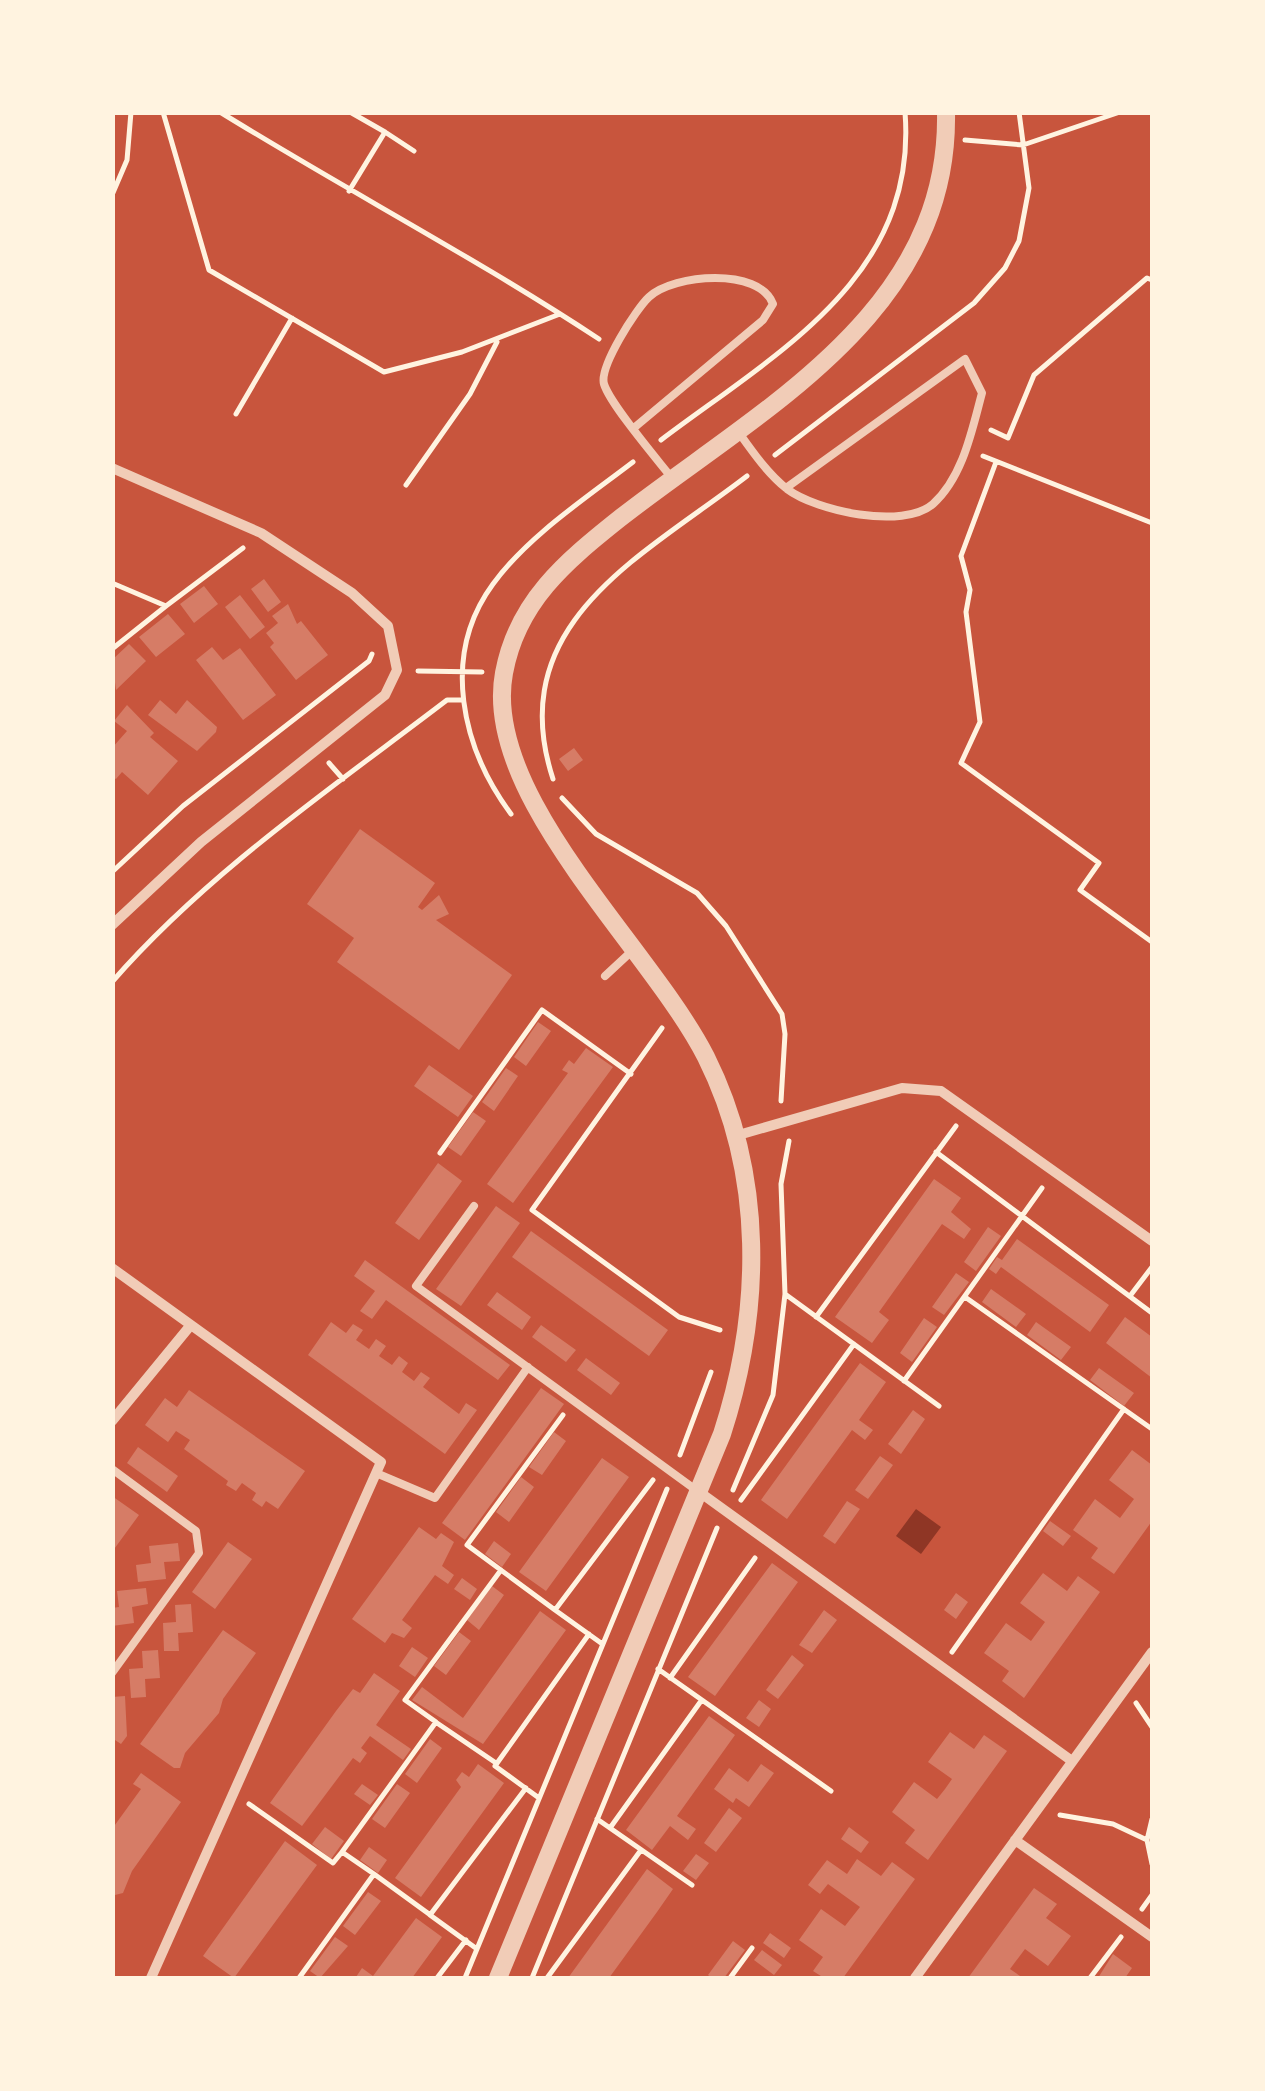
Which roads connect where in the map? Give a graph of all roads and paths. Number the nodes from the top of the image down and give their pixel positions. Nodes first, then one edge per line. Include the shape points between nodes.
1 (131, 112) edge
2 (164, 112) edge
3 (220, 112) edge
4 (350, 112) edge
5 (905, 112) edge
6 (946, 112) edge
7 (1018, 112) edge
8 (1120, 112) edge
9 (385, 132) junction
10 (1023, 145) junction
11 (414, 151) dead end
12 (348, 192) junction
13 (112, 195) edge
14 (1152, 280) edge
15 (560, 314) junction
16 (292, 318) junction
17 (498, 340) junction
18 (614, 349) junction
19 (236, 414) dead end
20 (974, 422) junction
21 (635, 427) junction
22 (737, 430) junction
23 (650, 448) junction
24 (967, 449) junction
25 (996, 462) junction
26 (763, 464) junction
27 (112, 468) edge
28 (672, 478) junction
29 (406, 485) dead end
30 (786, 488) junction
31 (1152, 524) edge
32 (261, 533) junction
33 (241, 550) junction
34 (255, 556) dead end
35 (112, 583) edge
36 (166, 606) junction
37 (368, 644) dead end
38 (112, 649) edge
39 (398, 670) junction
40 (462, 670) junction
41 (112, 872) edge
42 (112, 926) edge
43 (1152, 942) edge
44 (637, 948) junction
45 (605, 976) dead end
46 (112, 982) edge
47 (664, 1026) dead end
48 (631, 1074) junction
49 (969, 1108) junction
50 (784, 1124) junction
51 (735, 1136) junction
52 (936, 1152) junction
53 (440, 1153) dead end
54 (1056, 1170) junction
55 (474, 1206) dead end
56 (1022, 1216) junction
57 (1152, 1241) edge
58 (1152, 1266) edge
59 (112, 1268) edge
60 (785, 1294) junction
61 (1130, 1296) junction
62 (965, 1297) junction
63 (1152, 1312) edge
64 (724, 1316) dead end
65 (816, 1317) junction
66 (190, 1326) junction
67 (722, 1330) junction
68 (721, 1339) dead end
69 (854, 1344) junction
70 (716, 1355) dead end
71 (528, 1367) junction
72 (904, 1381) junction
73 (573, 1400) junction
74 (938, 1406) dead end
75 (1124, 1409) junction
76 (112, 1421) edge
77 (1152, 1429) edge
78 (664, 1466) junction
79 (112, 1469) edge
80 (673, 1472) junction
81 (376, 1473) junction
82 (698, 1491) junction
83 (728, 1512) junction
84 (768, 1541) junction
85 (502, 1570) junction
86 (555, 1610) junction
87 (589, 1634) junction
88 (602, 1644) junction
89 (1152, 1652) edge
90 (941, 1667) junction
91 (657, 1669) junction
92 (112, 1673) edge
93 (670, 1678) junction
94 (702, 1700) junction
95 (436, 1722) junction
96 (1072, 1761) junction
97 (496, 1763) junction
98 (526, 1788) junction
99 (831, 1791) dead end
100 (232, 1792) junction
101 (540, 1798) junction
102 (1038, 1808) junction
103 (596, 1819) junction
104 (1152, 1819) edge
105 (610, 1828) junction
106 (1016, 1840) junction
107 (1147, 1840) junction
108 (641, 1850) junction
109 (342, 1852) junction
110 (1152, 1864) edge
111 (374, 1874) junction
112 (692, 1885) dead end
113 (430, 1915) junction
114 (1152, 1937) edge
115 (466, 1940) junction
116 (752, 1948) dead end
117 (478, 1949) junction
118 (538, 1977) edge
119 (151, 1978) edge
120 (299, 1978) edge
121 (436, 1978) edge
122 (465, 1978) edge
123 (498, 1978) edge
124 (730, 1978) edge
125 (915, 1978) edge

1 - 13 path via 127,160
2 - 16 path via 209,270
3 - 12 path
4 - 9 path
5 - 23 path via 904,176 870,263 817,323
6 - 22 street via 942,184 888,294 858,333
7 - 10 path
8 - 10 path
9 - 11 path
9 - 12 path
10 - 26 path via 1026,214 1019,241 988,289
12 - 15 path
14 - 20 path via 1034,375 1008,438
15 - 17 path
15 - 18 path
16 - 17 path via 384,372
16 - 19 path
17 - 29 path via 470,394
18 - 21 lane via 602,378
18 - 21 lane via 650,296 669,286 734,277 760,287 773,304 763,320
20 - 24 lane
20 - 30 lane via 982,393 965,359
21 - 23 lane
22 - 26 lane
22 - 28 street
23 - 28 lane
23 - 40 path via 535,541 493,584 475,619
24 - 25 path
24 - 30 lane via 932,505 894,519 806,501
25 - 31 path
25 - 43 path via 961,556 970,590 966,612 980,722 961,763 1098,863 1080,890
26 - 30 lane
26 - 50 path via 589,598 544,676 547,759 560,796 596,834 707,901 774,998 785,1034 779,1090
27 - 32 street
28 - 44 street via 543,586 510,645 500,706 508,750 532,802
32 - 33 path
32 - 39 street via 352,593 388,626
33 - 34 path
33 - 36 path
35 - 36 path
36 - 38 path
37 - 41 path via 370,661 183,806
39 - 40 path
39 - 42 street via 385,695 201,842
40 - 46 path via 462,700 447,700 314,802
44 - 45 lane
44 - 51 street via 706,1058
47 - 48 path
48 - 53 path via 542,1010
48 - 67 path via 532,1210 680,1317
49 - 50 street via 940,1091 902,1088
49 - 52 path
49 - 54 street
50 - 51 street
50 - 60 path via 790,1149 781,1184
51 - 82 street via 751,1213 752,1294 740,1377
52 - 56 path
52 - 65 path
54 - 56 path
54 - 57 street
55 - 71 lane via 416,1286
56 - 61 path
56 - 62 path
58 - 61 path
59 - 66 street
60 - 65 path
60 - 83 path via 773,1394
61 - 63 path
62 - 72 path
62 - 75 path
64 - 67 path
65 - 69 path
66 - 76 street
66 - 81 street via 381,1462
67 - 68 path
69 - 72 path
69 - 83 path
70 - 80 path
71 - 73 lane
71 - 81 lane via 434,1498
72 - 74 path
73 - 78 lane
73 - 85 path via 467,1545
75 - 77 path
75 - 90 path
78 - 80 lane
78 - 86 path
79 - 92 lane via 196,1531 199,1552
80 - 82 lane
80 - 88 path
81 - 100 street
82 - 83 street
82 - 123 street
83 - 84 street
83 - 91 path
84 - 90 street
84 - 93 path
85 - 86 path
85 - 95 path via 406,1700
86 - 87 path
87 - 88 path
87 - 97 path
88 - 101 path
89 - 96 street
90 - 96 street
91 - 93 path
91 - 103 path
93 - 94 path
94 - 99 path
94 - 105 path
95 - 97 path
95 - 109 path
96 - 102 street
97 - 98 path
98 - 101 path
98 - 113 path
100 - 109 path via 333,1863
100 - 119 street
101 - 117 path
102 - 106 street
102 - 107 path via 1113,1824
103 - 105 path
103 - 118 path
104 - 107 path
105 - 108 path
106 - 114 street
106 - 125 street
107 - 110 path
108 - 112 path
108 - 118 path
109 - 111 path
111 - 113 path
111 - 120 path
113 - 115 path
115 - 117 path
115 - 121 path
116 - 124 path
117 - 122 path

